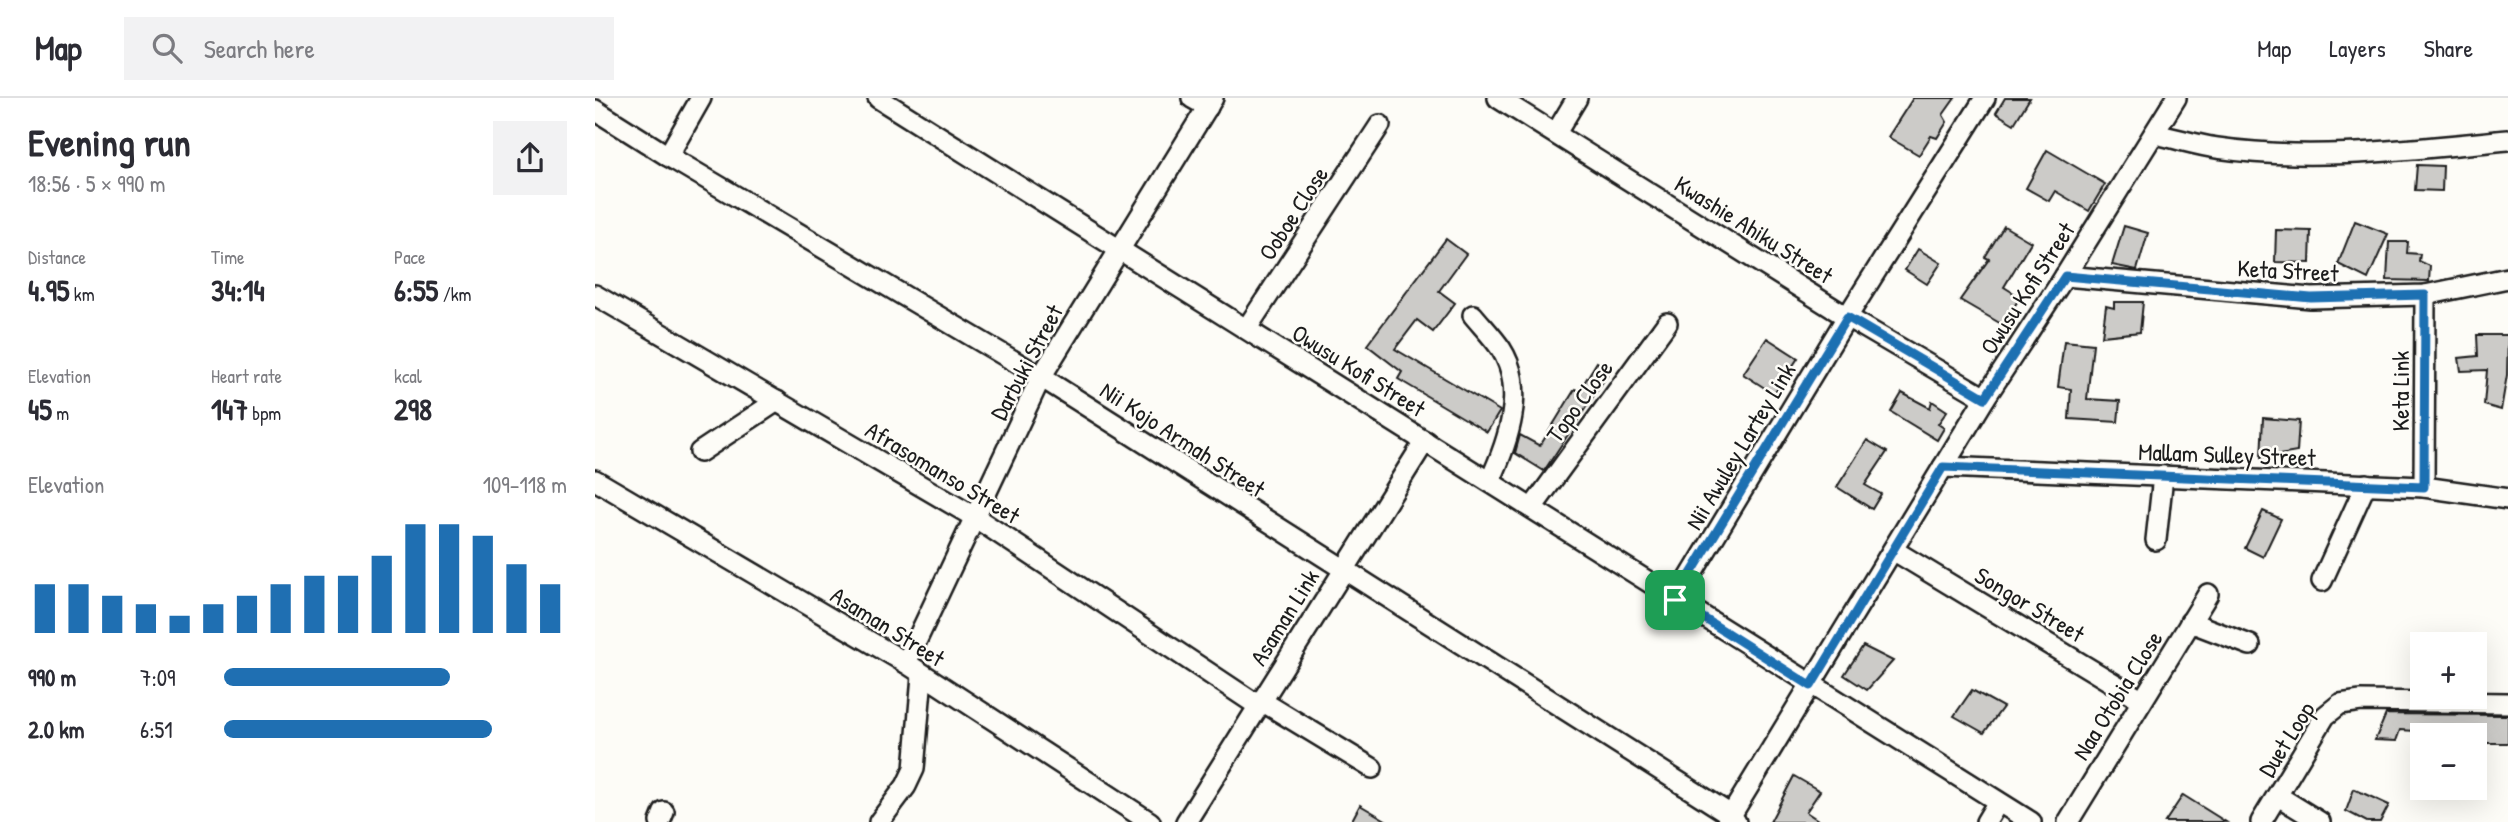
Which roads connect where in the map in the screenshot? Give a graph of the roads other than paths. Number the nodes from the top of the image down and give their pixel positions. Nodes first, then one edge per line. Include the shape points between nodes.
1 (701, 98) edge
2 (878, 98) edge
3 (1499, 98) edge
4 (1577, 98) edge
5 (1985, 98) edge
6 (2176, 98) edge
7 (1204, 101) edge
8 (595, 110) edge
9 (1380, 125) dead end
10 (1556, 133) junction
11 (2154, 134) junction
12 (2508, 140) edge
13 (668, 156) junction
14 (1120, 250) junction
15 (2065, 276) junction
16 (2508, 278) edge
17 (595, 295) edge
18 (2425, 295) junction
19 (1473, 315) dead end
20 (1847, 317) junction
21 (1667, 323) dead end
22 (1247, 328) junction
23 (1041, 377) junction
24 (1985, 398) junction
25 (777, 401) junction
26 (1425, 440) junction
27 (700, 452) dead end
28 (1943, 467) junction
29 (2163, 476) junction
30 (595, 480) edge
31 (1490, 481) junction
32 (2366, 484) junction
33 (2424, 487) junction
34 (2508, 499) edge
35 (1532, 508) junction
36 (977, 518) junction
37 (2155, 540) dead end
38 (1893, 550) junction
39 (1343, 570) junction
40 (2322, 581) dead end
41 (2208, 594) dead end
42 (1675, 600) junction
43 (2190, 622) junction
44 (2250, 645) dead end
45 (906, 663) junction
46 (922, 676) junction
47 (1811, 686) junction
48 (2141, 700) junction
49 (1259, 703) junction
50 (2508, 703) edge
51 (1372, 768) dead end
52 (2278, 796) junction
53 (1998, 802) junction
54 (1731, 820) edge
55 (879, 822) edge
56 (1150, 822) edge
57 (1186, 822) edge
58 (1986, 822) edge
59 (2031, 822) edge
60 (2067, 822) edge
61 (2261, 822) edge
62 (2320, 822) edge

1 - 13 street
2 - 14 street, Owusu Kofi Street
3 - 10 street, Kwashie Ahiku Street
4 - 10 street
5 - 20 street, Nii Awuley Lartey Link
6 - 11 street, Owusu Kofi Street
7 - 14 street, Darbuki Street
8 - 13 street, Nii Kojo Armah Street
9 - 22 street, Ooboe Close
10 - 20 street, Kwashie Ahiku Street
11 - 12 street via 2217,148 2292,153
11 - 15 street, Owusu Kofi Street
13 - 23 street, Nii Kojo Armah Street
14 - 22 street, Owusu Kofi Street
14 - 23 street, Darbuki Street
15 - 18 street, Keta Street via 2311,298
15 - 24 street, Owusu Kofi Street
16 - 18 street, Keta Street
17 - 25 street, Afrasomanso Street
18 - 33 street, Keta Link
19 - 31 street via 1501,350 1513,382 1513,413
20 - 24 street, Kwashie Ahiku Street
20 - 42 street, Nii Awuley Lartey Link
21 - 35 street, Topo Close
22 - 26 street, Owusu Kofi Street
23 - 36 street, Darbuki Street
23 - 39 street, Nii Kojo Armah Street
24 - 28 street, Owusu Kofi Street
25 - 27 street
25 - 36 street, Afrasomanso Street
26 - 31 street, Owusu Kofi Street
26 - 39 street, Asaman Link
28 - 29 street, Mallam Sulley Street
28 - 38 street, Owusu Kofi Street
29 - 32 street, Mallam Sulley Street
29 - 37 street
30 - 45 street, Asaman Street
31 - 35 street, Owusu Kofi Street
32 - 33 street, Mallam Sulley Street
32 - 40 street
33 - 34 street, Mallam Sulley Street
35 - 42 street, Owusu Kofi Street
36 - 45 street, Darbuki Street
36 - 49 street, Afrasomanso Street
38 - 47 street, Owusu Kofi Street
38 - 48 street, Songor Street
39 - 49 street, Asaman Link
39 - 54 street, Nii Kojo Armah Street
41 - 43 street, Naa Otobia Close
42 - 47 street, Owusu Kofi Street
43 - 44 street
43 - 48 street, Naa Otobia Close
45 - 46 street, Asaman Street
46 - 55 street via 914,769 907,786
46 - 56 street, Asaman Street
47 - 53 street, Owusu Kofi Street
47 - 54 street, Owusu Kofi Street
48 - 60 street, Naa Otobia Close
49 - 51 street, Afrasomanso Street
49 - 57 street, Asaman Link
50 - 52 street, Duet Loop via 2340,704 2325,716
52 - 61 street
52 - 62 street, Duet Loop
53 - 58 street
53 - 59 street, Owusu Kofi Street

